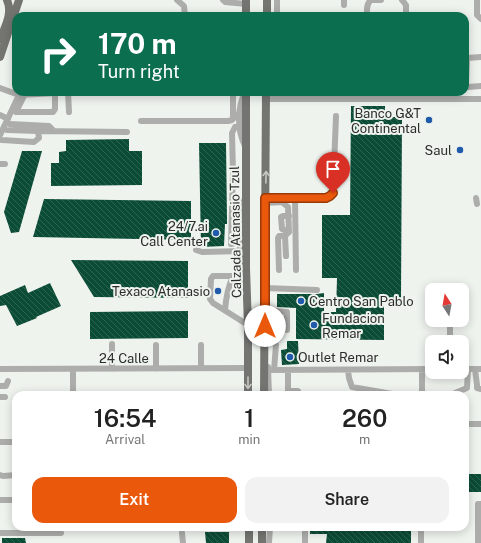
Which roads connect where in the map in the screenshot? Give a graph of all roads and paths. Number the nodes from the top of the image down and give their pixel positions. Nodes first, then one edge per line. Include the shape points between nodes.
1 (7, 0) edge
2 (19, 0) edge
3 (177, 0) edge
4 (223, 0) edge
5 (267, 0) edge
6 (276, 0) edge
7 (381, 0) edge
8 (402, 0) edge
9 (477, 0) edge
10 (237, 1) edge
11 (246, 2) edge
12 (15, 12) edge
13 (185, 12) edge
14 (267, 12) edge
15 (277, 12) edge
16 (367, 12) edge
17 (406, 12) edge
18 (481, 19) edge
19 (12, 21) edge
20 (0, 39) edge
21 (0, 57) edge
22 (469, 57) edge
23 (481, 57) edge
24 (481, 86) edge
25 (469, 87) edge
26 (0, 88) edge
27 (12, 91) edge
28 (21, 96) edge
29 (21, 96) edge
30 (55, 96) edge
31 (68, 96) edge
32 (233, 96) edge
33 (243, 96) edge
34 (246, 96) edge
35 (266, 96) edge
36 (462, 96) edge
37 (481, 99) edge
38 (16, 112) junction
39 (68, 112) dead end
40 (240, 112) junction
41 (0, 115) edge
42 (336, 116) dead end
43 (231, 120) junction
44 (141, 121) dead end
45 (8, 124) junction
46 (235, 127) junction
47 (38, 131) junction
48 (54, 131) junction
49 (127, 132) dead end
50 (239, 133) junction
51 (1, 139) edge
52 (246, 149) junction
53 (246, 197) junction
54 (295, 198) junction
55 (265, 200) junction
56 (240, 234) junction
57 (287, 234) junction
58 (196, 250) dead end
59 (243, 251) junction
60 (286, 256) dead end
61 (246, 269) junction
62 (279, 270) dead end
63 (296, 270) dead end
64 (233, 276) junction
65 (265, 288) junction
66 (317, 290) dead end
67 (225, 310) junction
68 (265, 310) junction
69 (248, 325) junction
70 (286, 330) dead end
71 (112, 344) dead end
72 (156, 345) dead end
73 (276, 345) dead end
74 (201, 346) dead end
75 (265, 356) junction
76 (201, 368) junction
77 (248, 368) junction
78 (0, 369) edge
79 (73, 369) junction
80 (112, 369) junction
81 (156, 369) junction
82 (422, 369) joint
83 (472, 369) edge
84 (271, 370) junction
85 (288, 370) junction
86 (348, 370) junction
87 (8, 380) dead end
88 (0, 386) edge
89 (481, 389) edge
90 (73, 391) edge
91 (248, 391) edge
92 (264, 391) edge
93 (269, 391) edge
94 (289, 391) edge
95 (375, 391) edge
96 (422, 391) edge
97 (460, 391) edge
98 (469, 424) edge
99 (481, 424) edge
100 (0, 442) edge
101 (12, 442) edge
102 (0, 475) edge
103 (12, 475) edge
104 (0, 500) edge
105 (12, 500) edge
106 (481, 504) edge
107 (249, 531) edge
108 (262, 531) edge
109 (270, 531) edge
110 (305, 531) edge
111 (421, 531) edge
112 (0, 533) edge
113 (61, 533) dead end
114 (182, 533) dead end
115 (183, 543) edge
116 (249, 543) edge
117 (262, 543) edge
118 (270, 543) edge
119 (305, 543) edge
120 (421, 543) edge
121 (478, 543) edge

1 - 20 main road via 9,14
2 - 12 main road
3 - 13 street via 184,6
4 - 10 street
5 - 14 main road
6 - 15 street
7 - 16 street via 368,2
8 - 17 street via 406,5
9 - 18 street via 477,15
10 - 11 street
19 - 21 main road
22 - 23 street
24 - 25 street
26 - 27 street
28 - 38 street
29 - 45 street
30 - 38 street via 53,112
31 - 39 street
32 - 43 street
33 - 40 street
34 - 52 main road, Calzada Atanasio Tzul
55 -> 35 main road
36 - 37 street
38 - 45 street
40 - 43 street
40 - 50 street
41 - 45 street
42 - 54 street via 333,193 326,198
43 - 44 street
43 - 46 street
45 - 47 street
45 - 48 street via 49,126
45 - 51 street
45 - 51 street
46 - 50 street
46 - 56 street via 232,133 231,244 238,242
47 - 48 street
47 - 51 street via 39,138 34,142
48 - 49 street
50 - 52 street
52 - 53 main road, Calzada Atanasio Tzul
53 - 56 street via 241,209
53 - 59 main road, Calzada Atanasio Tzul
54 - 55 street
54 - 63 street
55 - 57 street via 282,202 288,207 289,216 281,217 282,229
55 - 65 main road
56 - 59 street
57 - 60 street
57 - 62 street via 278,238
58 - 59 street
59 - 61 main road, Calzada Atanasio Tzul
61 - 64 street
61 - 69 main road, Calzada Atanasio Tzul
64 - 67 street
64 - 67 street via 213,276 211,279 210,298 213,303
65 - 66 street
65 - 68 main road
67 - 69 street
68 - 70 street via 287,312
68 - 75 main road
69 - 77 main road, Calzada Atanasio Tzul
71 - 80 street
72 - 81 street
73 - 84 street
74 - 76 street
75 - 84 street
75 - 92 main road
76 - 77 street, 24 Calle
76 - 81 street, 24 Calle
77 -> 91 main road, Calzada Atanasio Tzul
78 - 79 street, 24 Calle
79 - 80 street, 24 Calle
79 - 90 street
80 - 81 street, 24 Calle
82 - 86 street
82 - 96 street
83 - 89 street via 478,388
83 - 97 street via 468,388
84 - 85 street
84 - 93 street
85 - 86 street
85 - 94 street
86 - 95 street via 352,387
87 - 88 street via 6,386
98 - 99 street
100 - 101 street
102 - 103 street
104 - 105 street
106 - 121 street via 478,504
107 - 116 main road
108 - 117 main road
109 - 118 street
110 - 119 street
111 - 120 street
112 - 113 street
114 - 115 street

